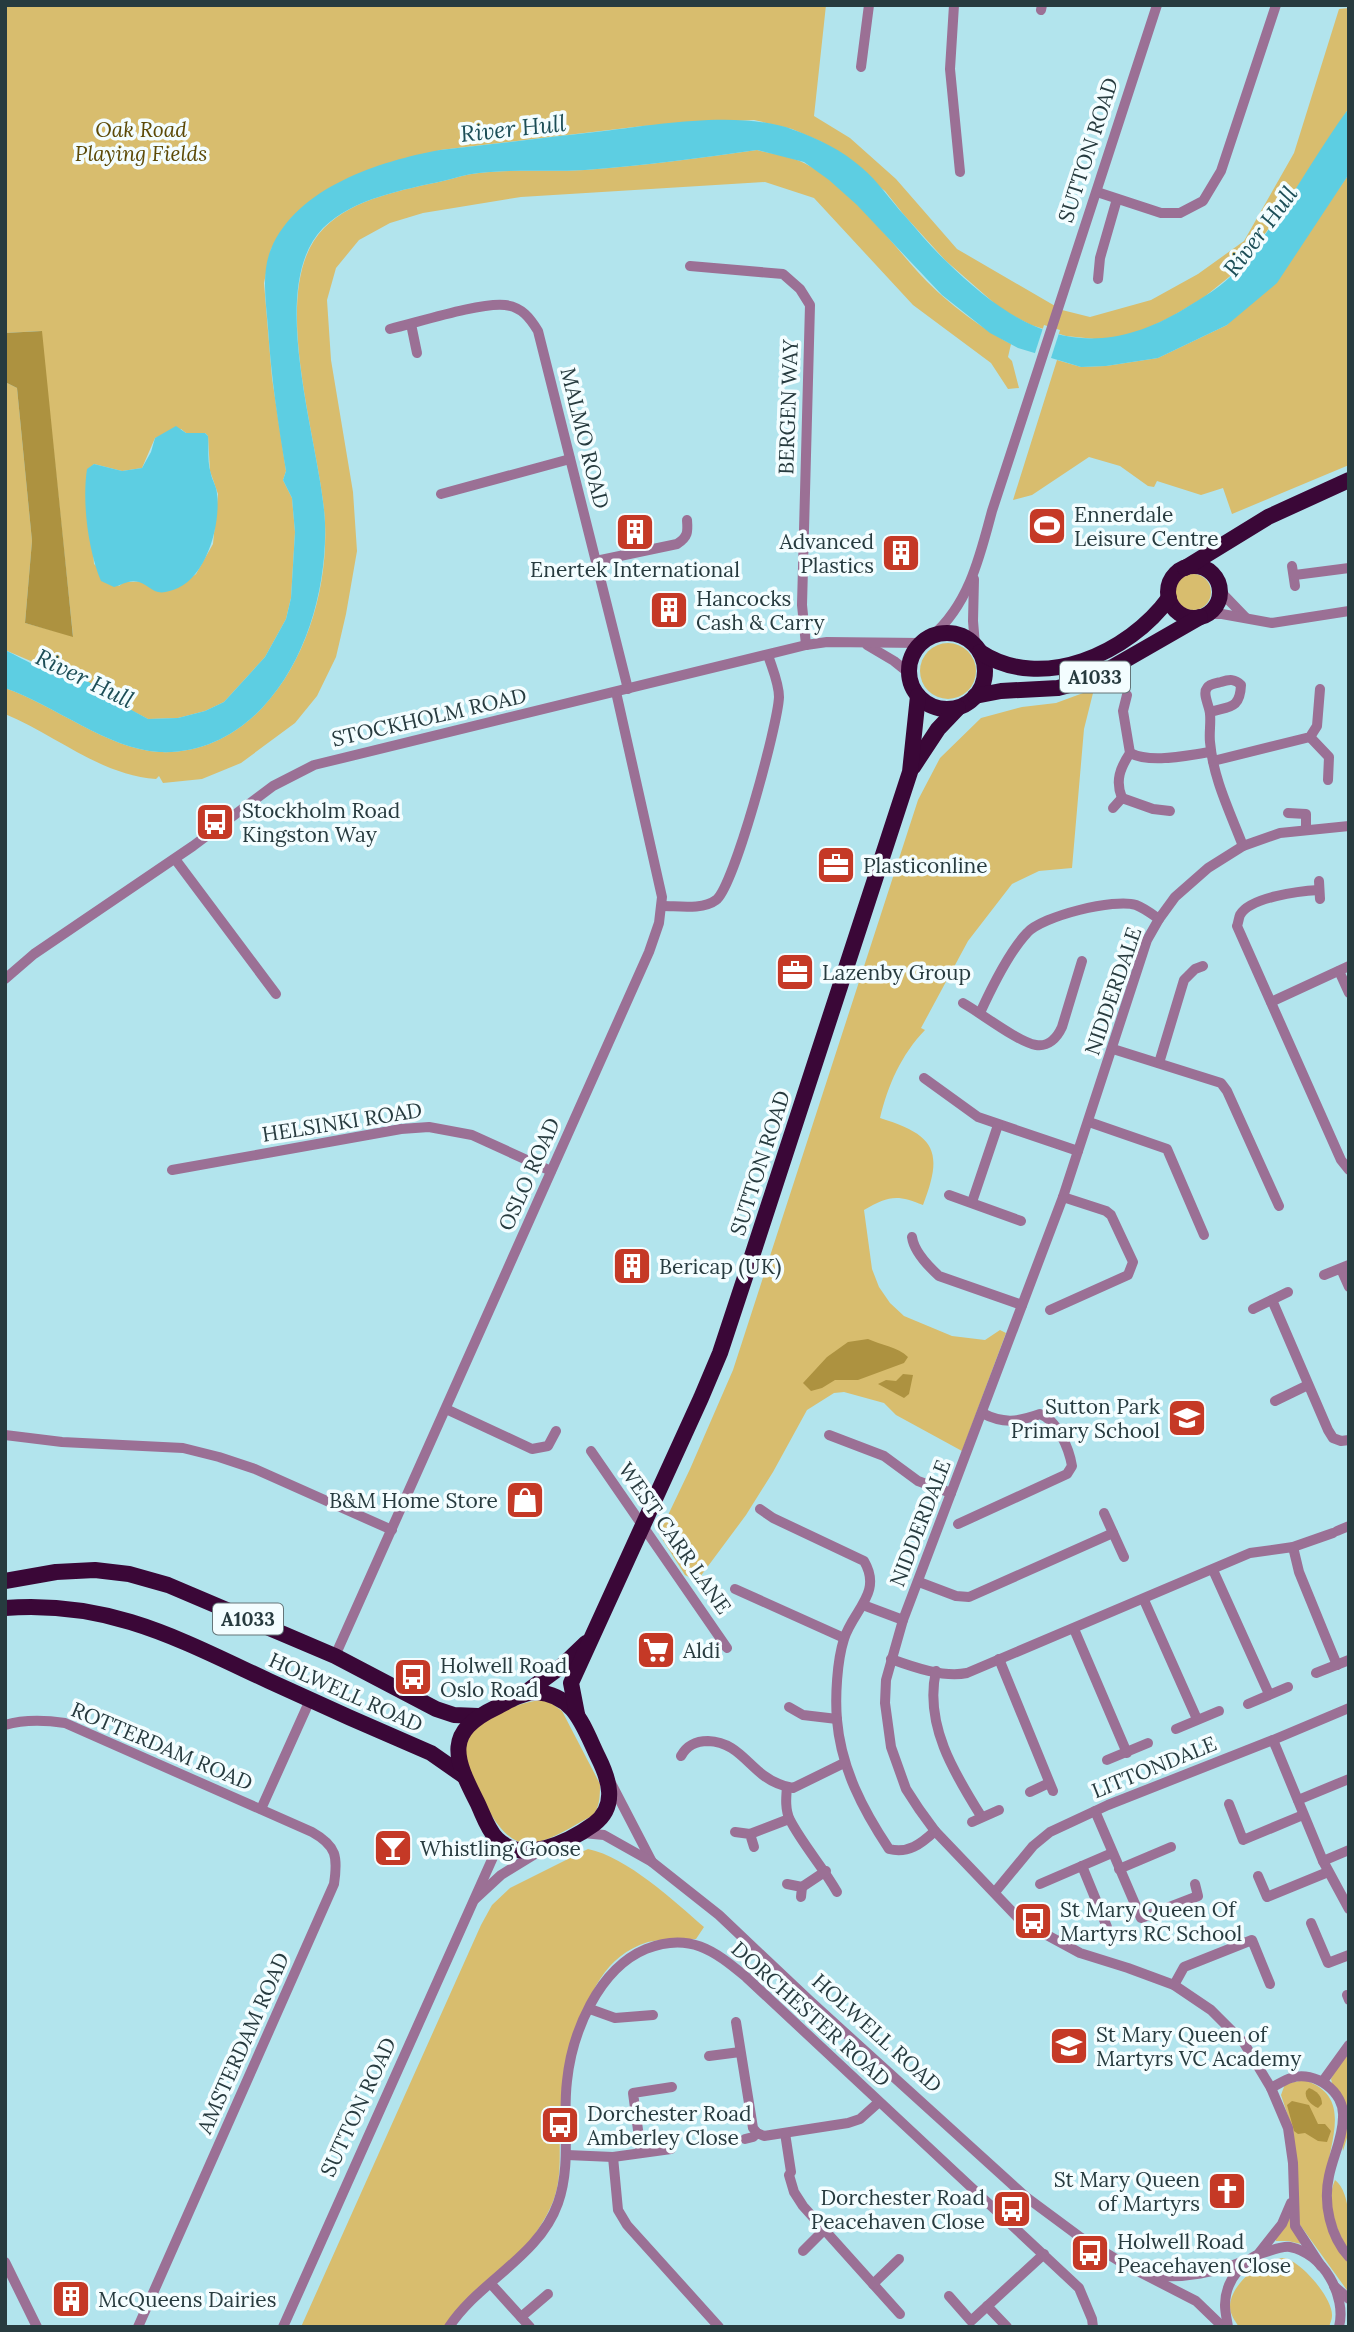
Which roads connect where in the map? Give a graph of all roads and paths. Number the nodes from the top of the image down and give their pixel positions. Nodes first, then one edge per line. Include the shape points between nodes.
1 (869, 5) edge
2 (954, 5) edge
3 (1157, 5) edge
4 (1276, 5) edge
5 (861, 67) dead end
6 (960, 172) dead end
7 (1097, 192) junction
8 (1117, 199) junction
9 (690, 266) dead end
10 (1098, 279) dead end
11 (411, 324) junction
12 (390, 329) dead end
13 (417, 354) dead end
14 (570, 459) junction
15 (1349, 480) edge
16 (441, 494) dead end
17 (687, 520) dead end
18 (1232, 539) junction
19 (596, 561) junction
20 (1185, 568) junction
21 (1349, 568) edge
22 (975, 573) junction
23 (1294, 576) dead end
24 (1218, 585) junction
25 (1169, 597) junction
26 (1349, 611) edge
27 (1204, 615) junction
28 (1247, 619) junction
29 (927, 639) junction
30 (864, 644) junction
31 (806, 645) junction
32 (977, 649) junction
33 (768, 655) junction
34 (909, 673) junction
35 (628, 689) junction
36 (1320, 689) dead end
37 (616, 692) junction
38 (1127, 695) dead end
39 (918, 696) junction
40 (975, 696) junction
41 (958, 708) junction
42 (1210, 712) dead end
43 (1311, 737) junction
44 (1130, 753) junction
45 (1212, 756) junction
46 (910, 772) junction
47 (1328, 780) dead end
48 (1122, 798) junction
49 (1113, 808) dead end
50 (1170, 811) dead end
51 (1288, 813) dead end
52 (1349, 826) edge
53 (1306, 829) junction
54 (1243, 846) junction
55 (175, 859) junction
56 (1319, 890) dead end
57 (663, 906) junction
58 (1159, 919) junction
59 (1082, 961) dead end
60 (1203, 966) dead end
61 (1344, 969) edge
62 (1065, 970) dead end
63 (1077, 974) junction
64 (5, 979) edge
65 (1349, 993) edge
66 (276, 994) dead end
67 (1270, 1002) junction
68 (963, 1003) dead end
69 (980, 1013) junction
70 (1113, 1049) junction
71 (1159, 1063) junction
72 (926, 1084) dead end
73 (1089, 1122) junction
74 (998, 1125) junction
75 (1078, 1151) junction
76 (172, 1170) dead end
77 (1349, 1170) edge
78 (551, 1171) junction
79 (950, 1195) dead end
80 (1063, 1197) junction
81 (972, 1202) junction
82 (1279, 1206) dead end
83 (1021, 1221) dead end
84 (1204, 1235) dead end
85 (911, 1243) dead end
86 (1345, 1267) edge
87 (1324, 1275) dead end
88 (1349, 1287) edge
89 (1288, 1293) dead end
90 (1272, 1300) junction
91 (1022, 1305) junction
92 (1254, 1308) dead end
93 (1050, 1310) dead end
94 (1308, 1385) junction
95 (1275, 1401) dead end
96 (446, 1409) junction
97 (982, 1413) junction
98 (556, 1431) dead end
99 (5, 1434) edge
100 (834, 1440) dead end
101 (1349, 1440) edge
102 (591, 1451) dead end
103 (951, 1493) junction
104 (760, 1509) dead end
105 (1104, 1513) dead end
106 (958, 1524) dead end
107 (644, 1526) junction
108 (1349, 1526) edge
109 (392, 1530) junction
110 (1112, 1533) junction
111 (1293, 1547) junction
112 (1124, 1557) dead end
113 (1213, 1570) junction
114 (5, 1581) edge
115 (919, 1582) junction
116 (735, 1589) dead end
117 (1144, 1600) junction
118 (863, 1605) junction
119 (5, 1608) edge
120 (903, 1620) junction
121 (1074, 1629) junction
122 (595, 1634) junction
123 (844, 1639) junction
124 (727, 1648) dead end
125 (335, 1656) junction
126 (891, 1659) junction
127 (999, 1659) junction
128 (1349, 1660) edge
129 (1337, 1665) junction
130 (936, 1671) junction
131 (1316, 1673) dead end
132 (1288, 1687) dead end
133 (525, 1693) junction
134 (1269, 1694) junction
135 (310, 1700) junction
136 (1248, 1704) dead end
137 (789, 1707) dead end
138 (1349, 1708) edge
139 (1219, 1711) dead end
140 (577, 1714) junction
141 (478, 1716) junction
142 (837, 1719) junction
143 (1197, 1719) junction
144 (5, 1725) edge
145 (1177, 1730) dead end
146 (1273, 1740) junction
147 (1148, 1743) dead end
148 (1127, 1752) junction
149 (679, 1758) dead end
150 (1107, 1760) dead end
151 (844, 1763) junction
152 (464, 1776) junction
153 (608, 1777) junction
154 (1349, 1779) edge
155 (787, 1787) junction
156 (1030, 1792) dead end
157 (1298, 1800) junction
158 (1229, 1804) dead end
159 (261, 1809) junction
160 (999, 1810) dead end
161 (1095, 1811) junction
162 (1303, 1815) junction
163 (789, 1819) junction
164 (936, 1831) junction
165 (492, 1832) junction
166 (735, 1832) dead end
167 (578, 1833) junction
168 (750, 1834) junction
169 (754, 1847) dead end
170 (1171, 1847) dead end
171 (1349, 1850) edge
172 (540, 1851) junction
173 (1112, 1853) junction
174 (652, 1862) junction
175 (1082, 1866) junction
176 (1326, 1866) junction
177 (1119, 1869) junction
178 (826, 1871) junction
179 (1258, 1876) dead end
180 (1043, 1880) dead end
181 (787, 1884) dead end
182 (1195, 1885) dead end
183 (837, 1892) dead end
184 (995, 1892) junction
185 (471, 1903) junction
186 (1349, 1909) edge
187 (1311, 1923) dead end
188 (1107, 1927) dead end
189 (1349, 1955) edge
190 (1270, 1984) dead end
191 (1174, 1985) junction
192 (590, 2009) junction
193 (653, 2015) dead end
194 (736, 2022) dead end
195 (1349, 2045) edge
196 (740, 2052) junction
197 (709, 2056) dead end
198 (1323, 2081) junction
199 (672, 2087) dead end
200 (1271, 2088) junction
201 (879, 2102) junction
202 (757, 2133) junction
203 (785, 2133) junction
204 (745, 2138) dead end
205 (671, 2149) dead end
206 (641, 2152) junction
207 (567, 2155) junction
208 (613, 2157) junction
209 (1293, 2197) junction
210 (824, 2230) junction
211 (803, 2252) dead end
212 (1044, 2253) junction
213 (1254, 2256) junction
214 (1349, 2257) edge
215 (899, 2259) dead end
216 (5, 2262) edge
217 (1321, 2266) junction
218 (1146, 2275) junction
219 (491, 2284) junction
220 (873, 2284) junction
221 (1334, 2286) junction
222 (548, 2294) dead end
223 (949, 2295) dead end
224 (1349, 2299) edge
225 (987, 2306) junction
226 (900, 2314) dead end
227 (521, 2317) junction
228 (717, 2326) edge
229 (37, 2327) edge
230 (138, 2327) edge
231 (283, 2327) edge
232 (449, 2327) edge
233 (530, 2327) edge
234 (1007, 2327) edge
235 (1093, 2327) edge
236 (1226, 2327) edge
237 (1339, 2327) edge

1 - 5 street
2 - 6 street via 950,69
3 - 7 street, SUTTON ROAD
4 - 8 street via 1221,171 1203,201 1180,212 1161,213
7 - 8 street
7 - 22 street, SUTTON ROAD
8 - 10 street
9 - 31 street, BERGEN WAY via 783,274 810,305 802,605
11 - 12 street, MALMO ROAD
11 - 13 street
11 - 14 street, MALMO ROAD via 505,305 528,314 538,331
14 - 16 street
14 - 19 street, MALMO ROAD
15 - 18 highway
17 - 19 street via 688,532 677,544
18 - 20 highway
18 - 24 highway via 1217,568
19 - 35 street, MALMO ROAD
20 - 24 highway via 1199,567 1212,574
20 - 25 highway via 1171,580
21 - 23 street
22 - 29 street via 951,615
22 - 32 street via 972,621
24 - 27 highway via 1217,603
24 - 28 street
25 - 27 highway via 1184,616
25 - 32 highway, A1033 via 1146,624 1124,640 1077,663 1023,669 997,662
26 - 28 street via 1272,623
27 - 28 street
27 - 40 highway, A1033 via 1092,679 1058,688
29 - 30 street, STOCKHOLM ROAD
29 - 32 highway via 955,634
29 - 34 highway via 910,662
30 - 31 street, STOCKHOLM ROAD
30 - 34 street
31 - 33 street, STOCKHOLM ROAD
32 - 40 highway via 985,675
33 - 35 street, STOCKHOLM ROAD
33 - 57 street via 779,693 778,714 727,886 716,900 704,905
34 - 39 highway
35 - 37 street, STOCKHOLM ROAD
36 - 43 street via 1317,726
37 - 55 street, STOCKHOLM ROAD via 314,765 273,786
37 - 57 street, OSLO ROAD
38 - 44 street via 1123,711
39 - 41 highway via 936,708
39 - 46 highway
40 - 41 highway
41 - 46 highway
42 - 45 street
43 - 45 street
43 - 47 street via 1329,757
44 - 45 street via 1138,757
44 - 48 street via 1120,768
45 - 54 street
46 - 107 highway, SUTTON ROAD via 724,1341
48 - 49 street
48 - 50 street
51 - 53 street via 1306,814
52 - 53 street, NIDDERDALE
53 - 54 street, NIDDERDALE
54 - 58 street, NIDDERDALE via 1208,867
55 - 64 street, STOCKHOLM ROAD via 89,915
55 - 66 street
56 - 67 street via 1291,891 1247,907 1239,916 1237,926
57 - 78 street, OSLO ROAD via 649,952
58 - 69 street via 1137,905 1123,903 1065,913 1039,923 1027,933 994,983
58 - 70 street, NIDDERDALE via 1147,940
59 - 63 street
60 - 71 street via 1184,980
61 - 65 street
61 - 67 street
62 - 63 street
63 - 69 street via 1062,1027 1047,1044 1024,1040
67 - 77 street
68 - 69 street
70 - 71 street
70 - 73 street, NIDDERDALE
71 - 82 street via 1221,1083
72 - 74 street
73 - 75 street, NIDDERDALE
73 - 84 street via 1167,1149
74 - 75 street
74 - 81 street
75 - 80 street, NIDDERDALE
76 - 78 street, HELSINKI ROAD via 429,1127 472,1135
78 - 96 street, OSLO ROAD
79 - 81 street
80 - 91 street, NIDDERDALE
80 - 93 street via 1106,1210 1133,1262 1128,1275
81 - 83 street
85 - 91 street via 939,1276
86 - 87 street
86 - 88 street
89 - 90 street
90 - 92 street
90 - 94 street
91 - 97 street, NIDDERDALE
94 - 95 street
94 - 101 street via 1333,1438
96 - 98 street via 532,1449 548,1446
96 - 109 street, OSLO ROAD
97 - 103 street, NIDDERDALE
97 - 106 street via 1001,1422 1047,1416 1072,1465 1067,1474
99 - 109 street via 62,1442 183,1448 255,1469
100 - 103 street via 884,1456 918,1481
102 - 107 street, WEST CARR LANE
103 - 115 street, NIDDERDALE
104 - 118 street via 864,1561 872,1580
105 - 110 street
107 - 122 highway, SUTTON ROAD
107 - 124 street, WEST CARR LANE
108 - 111 street
109 - 125 street, OSLO ROAD
110 - 112 street
110 - 115 street via 969,1597
111 - 113 street via 1251,1553
111 - 129 street
113 - 117 street
113 - 134 street
114 - 125 highway, HOLWELL ROAD / A1033 via 74,1570 130,1574 184,1591
115 - 120 street, NIDDERDALE
116 - 123 street
117 - 121 street
117 - 143 street
118 - 120 street
118 - 123 street
119 - 135 highway, HOLWELL ROAD / A1033 via 76,1608 138,1623
120 - 126 street, NIDDERDALE
121 - 127 street
121 - 148 street
122 - 133 highway
122 - 140 highway, SUTTON ROAD via 571,1684
123 - 142 street
125 - 141 highway, HOLWELL ROAD / A1033 via 436,1709
126 - 130 street
126 - 164 street, NIDDERDALE via 885,1703 891,1746 906,1789
127 - 130 street via 957,1675
127 - 156 street via 1051,1787
128 - 129 street
129 - 131 street
130 - 160 street via 933,1711 946,1755 977,1819
132 - 134 street
133 - 140 highway via 556,1695
133 - 141 highway
134 - 136 street
135 - 152 highway, HOLWELL ROAD / A1033 via 431,1753
135 - 159 street
137 - 142 street via 802,1719
138 - 146 street, LITTONDALE
139 - 143 street
140 - 153 highway
141 - 152 highway via 458,1744
142 - 151 street
143 - 145 street
144 - 159 street, ROTTERDAM ROAD via 38,1720 65,1723
146 - 157 street
146 - 161 street, LITTONDALE
147 - 148 street
148 - 150 street
149 - 155 street via 698,1741 722,1741 762,1774
151 - 155 street via 805,1784
151 - 164 street via 868,1817 889,1849 908,1850
152 - 165 highway
153 - 167 highway via 610,1798 604,1812
153 - 174 street
154 - 157 street
155 - 163 street
157 - 162 street
158 - 162 street via 1243,1840
159 - 230 street, AMSTERDAM ROAD via 326,1840 337,1860 334,1884
161 - 173 street
161 - 184 street, LITTONDALE via 1050,1832
162 - 176 street
163 - 168 street
163 - 178 street
164 - 184 street, NIDDERDALE
165 - 172 highway via 511,1848
165 - 185 street, SUTTON ROAD via 494,1855
166 - 168 street
167 - 172 highway
167 - 174 street, HOLWELL ROAD via 604,1835
168 - 169 street
170 - 177 street
171 - 176 street
172 - 185 street, SUTTON ROAD via 501,1875
173 - 175 street
173 - 177 street
174 - 218 street, HOLWELL ROAD via 719,1915 1026,2197 1080,2237
175 - 180 street
175 - 188 street
176 - 179 street via 1267,1897
176 - 186 street
177 - 182 street via 1141,1918 1198,1896
178 - 181 street via 802,1892
178 - 183 street
184 - 191 street, NIDDERDALE via 1021,1920 1080,1954
185 - 231 street, SUTTON ROAD
187 - 189 street via 1328,1963
190 - 191 street via 1252,1940 1184,1967
191 - 200 street, NIDDERDALE via 1211,2010 1244,2043
192 - 193 street via 615,2018
192 - 201 street, DORCHESTER ROAD via 605,1981 634,1954 676,1942 704,1946 746,1977
192 - 207 street, DORCHESTER ROAD via 576,2038 567,2081
194 - 196 street
195 - 198 street
196 - 197 street
196 - 202 street
198 - 200 street via 1304,2076
198 - 214 street via 1336,2094 1344,2115 1326,2191 1333,2228
199 - 206 street via 633,2093
200 - 209 street, NIDDERDALE via 1288,2128
201 - 203 street via 848,2123
201 - 212 street, DORCHESTER ROAD
202 - 203 street
202 - 204 street
203 - 210 street via 794,2192
205 - 206 street
206 - 208 street
207 - 208 street
207 - 219 street, DORCHESTER ROAD via 558,2204 547,2223
208 - 228 street via 618,2210 627,2225
209 - 213 street, NIDDERDALE via 1282,2224
209 - 217 street, NIDDERDALE via 1294,2226
210 - 211 street
210 - 220 street
212 - 225 street
212 - 235 street, DORCHESTER ROAD via 1079,2288
213 - 217 street, HOLWELL ROAD via 1288,2246
213 - 218 street, HOLWELL ROAD via 1226,2269
213 - 236 street, NIDDERDALE via 1231,2281
215 - 220 street
216 - 229 street
217 - 221 street, NIDDERDALE
218 - 236 street, HOLWELL ROAD via 1196,2301
219 - 227 street
219 - 232 street, DORCHESTER ROAD via 467,2303
220 - 226 street
221 - 224 street
221 - 237 street via 1340,2305
222 - 227 street
223 - 225 street via 971,2321
225 - 234 street
227 - 233 street

